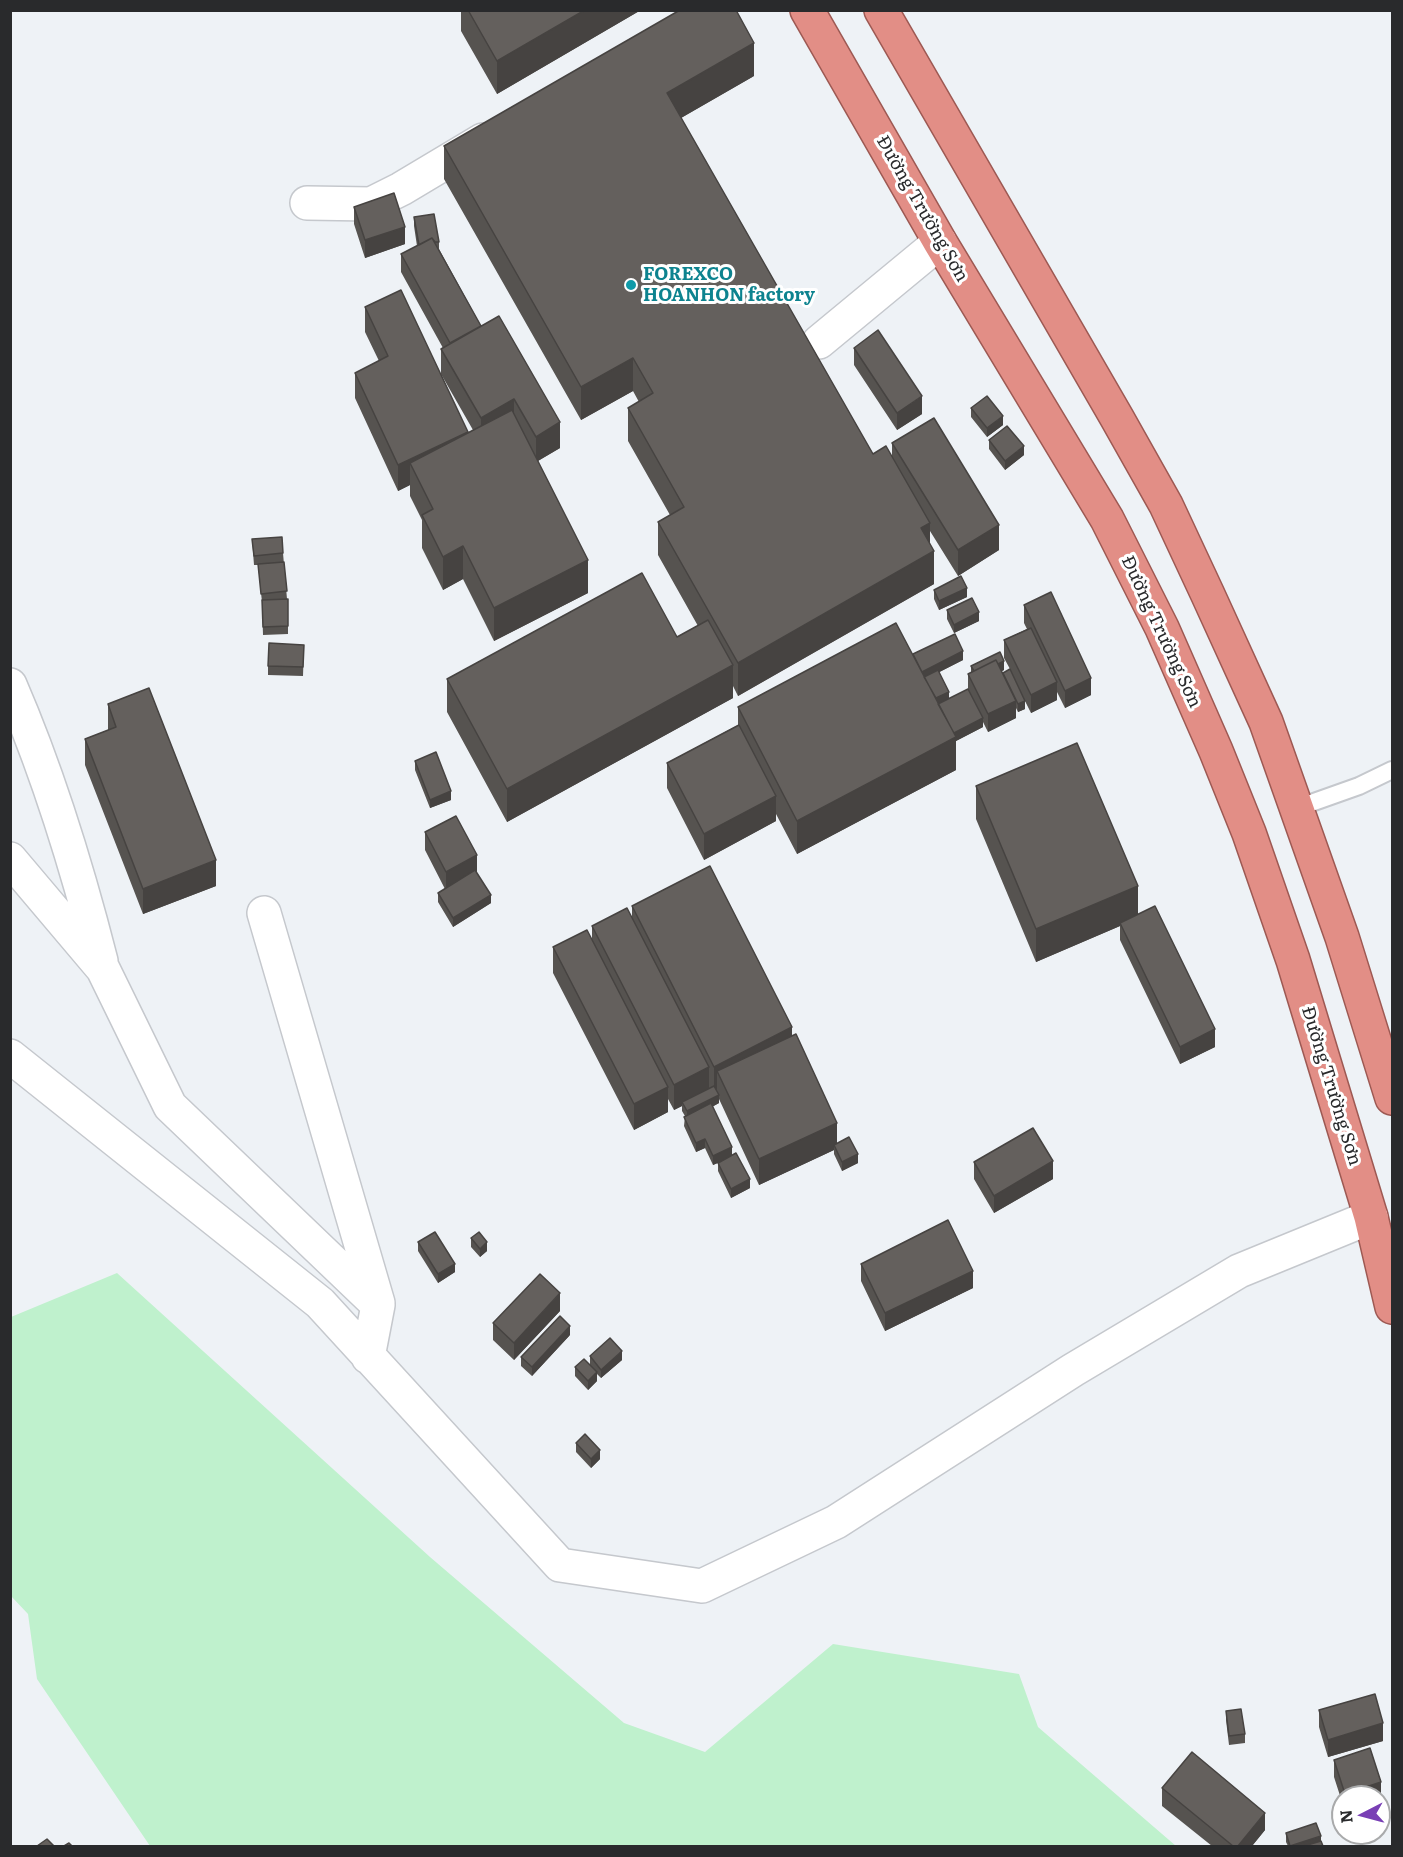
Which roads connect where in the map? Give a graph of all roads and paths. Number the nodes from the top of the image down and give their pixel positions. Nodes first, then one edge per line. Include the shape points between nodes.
1 (807, 10) edge
2 (881, 10) edge
3 (503, 128) edge
4 (307, 203) dead end
5 (940, 242) junction
6 (819, 342) dead end
7 (10, 685) edge
8 (1392, 770) edge
9 (1297, 808) junction
10 (10, 859) edge
11 (264, 913) dead end
12 (103, 969) junction
13 (10, 1056) edge
14 (1392, 1098) edge
15 (1371, 1217) junction
16 (378, 1305) junction
17 (1392, 1307) edge
18 (368, 1357) junction

1 - 5 highway, Đường Trường Sơn
2 - 9 highway via 1166,505 1266,722
3 - 4 street via 371,204
5 - 6 street
5 - 15 highway, Đường Trường Sơn via 1107,519 1162,628 1249,833 1293,960
7 - 12 street via 56,804
8 - 9 lane
9 - 14 highway
10 - 12 street
11 - 16 street
12 - 16 street via 170,1106
13 - 18 street via 320,1303
15 - 17 highway, Đường Trường Sơn
15 - 18 street via 1239,1270 1073,1370 836,1522 702,1586 560,1565
16 - 18 street

